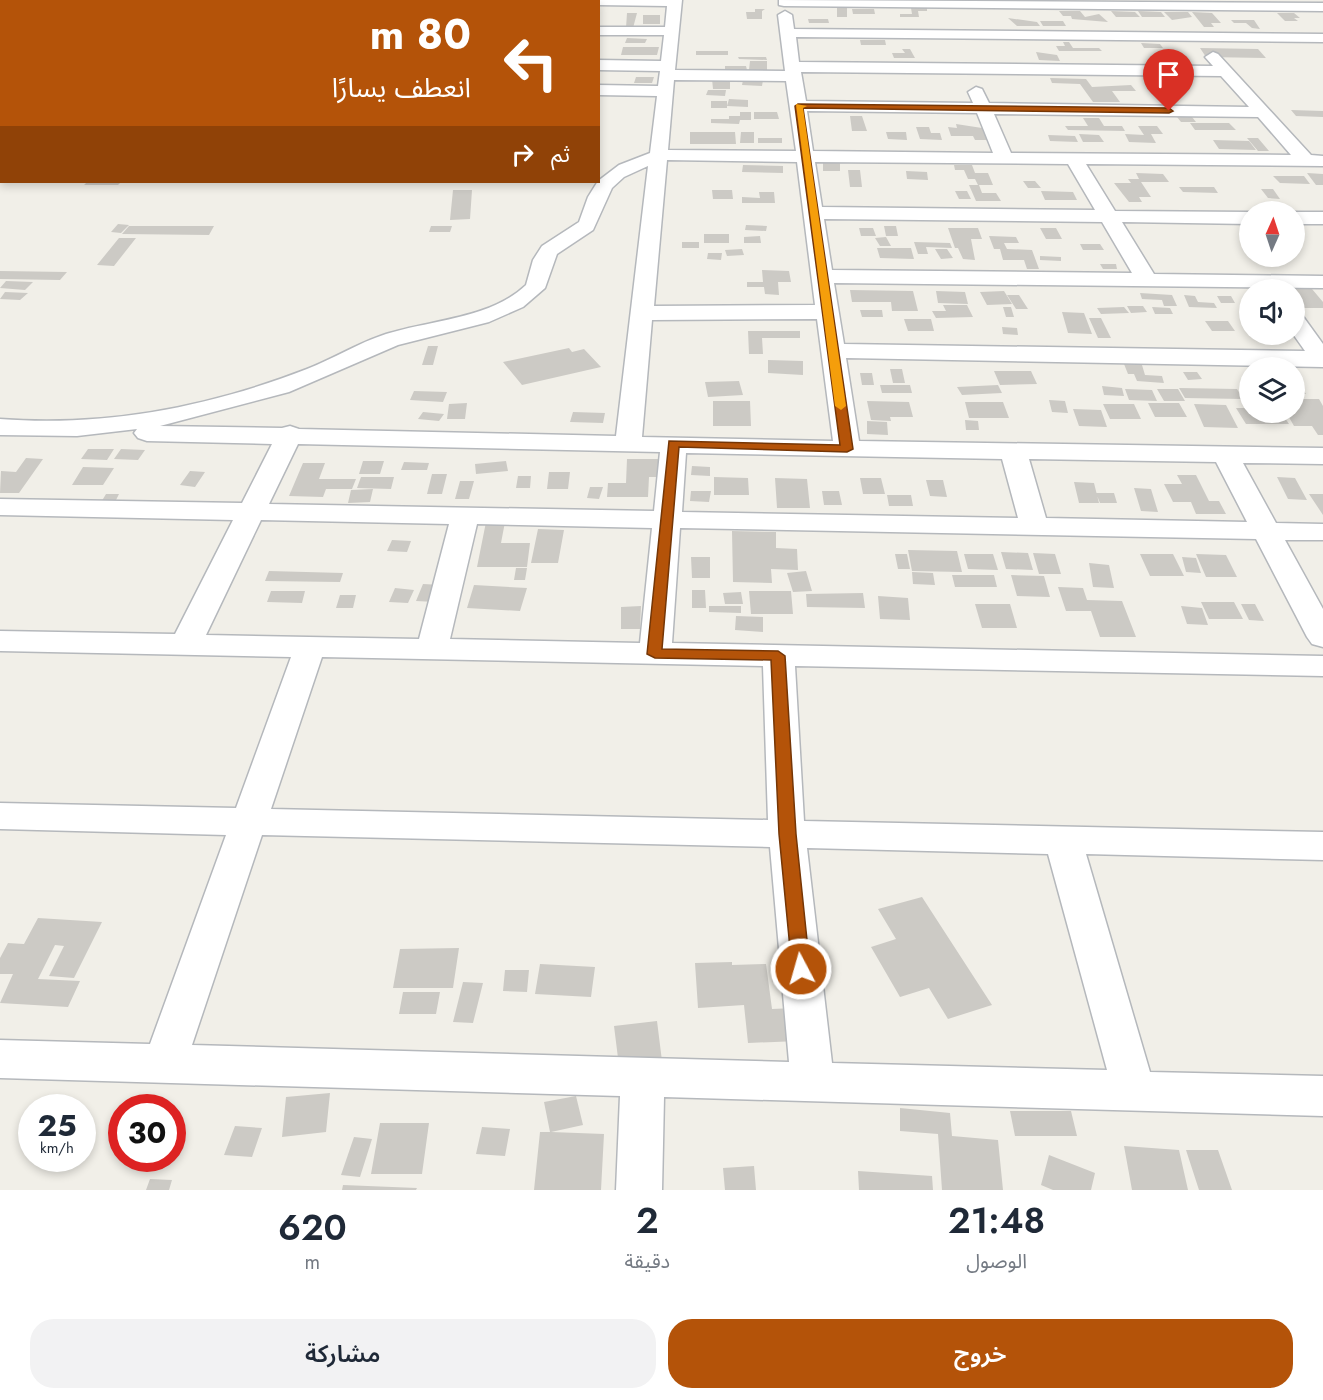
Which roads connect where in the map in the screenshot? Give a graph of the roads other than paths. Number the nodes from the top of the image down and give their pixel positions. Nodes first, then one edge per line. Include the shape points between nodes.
1 (600, 1) edge
2 (675, 1) edge
3 (783, 1) edge
4 (835, 1) edge
5 (989, 2) edge
6 (1245, 3) edge
7 (1323, 7) edge
8 (600, 31) edge
9 (673, 31) junction
10 (788, 33) junction
11 (952, 35) junction
12 (1010, 35) junction
13 (1195, 37) junction
14 (1283, 38) junction
15 (1323, 38) edge
16 (600, 65) edge
17 (966, 69) junction
18 (793, 71) junction
19 (1226, 71) junction
20 (668, 77) junction
21 (600, 90) edge
22 (798, 106) junction
23 (983, 108) junction
24 (1262, 112) junction
25 (660, 154) junction
26 (805, 156) junction
27 (1004, 158) junction
28 (1074, 159) junction
29 (1315, 161) edge
30 (813, 213) junction
31 (1108, 216) junction
32 (1239, 218) edge
33 (1305, 218) edge
34 (1323, 218) edge
35 (822, 276) junction
36 (1147, 280) junction
37 (1323, 282) edge
38 (1305, 283) edge
39 (1239, 284) edge
40 (828, 312) junction
41 (642, 313) junction
42 (1305, 335) edge
43 (833, 351) junction
44 (1322, 358) edge
45 (0, 429) edge
46 (32, 431) junction
47 (290, 434) junction
48 (628, 443) junction
49 (674, 444) junction
50 (847, 449) junction
51 (1013, 450) junction
52 (1225, 454) junction
53 (1323, 456) edge
54 (0, 507) edge
55 (250, 513) junction
56 (465, 517) junction
57 (667, 520) junction
58 (1035, 527) junction
59 (1266, 531) junction
60 (1323, 532) edge
61 (1323, 637) edge
62 (0, 641) edge
63 (185, 645) junction
64 (310, 647) junction
65 (432, 649) junction
66 (655, 654) junction
67 (778, 656) junction
68 (1323, 666) edge
69 (0, 816) edge
70 (249, 822) junction
71 (787, 834) junction
72 (1063, 840) junction
73 (1323, 846) edge
74 (0, 1059) edge
75 (164, 1064) junction
76 (643, 1077) junction
77 (812, 1082) junction
78 (1134, 1091) junction
79 (1323, 1096) edge
80 (639, 1190) edge

1 - 2 street
2 - 9 street
3 - 4 street
3 - 10 street
4 - 5 street
5 - 6 street
5 - 12 street
6 - 7 street
6 - 14 street
8 - 9 street
9 - 20 street
10 - 11 street
10 - 18 street
11 - 12 street
11 - 17 street
12 - 13 street
13 - 14 street
13 - 19 street
14 - 15 street
16 - 20 street
17 - 18 street
17 - 19 street
17 - 23 street
18 - 20 street
18 - 22 street
19 - 24 street
20 - 21 street
20 - 25 street
22 - 23 street
22 - 26 street
23 - 24 street
23 - 27 street
24 - 29 street
25 - 26 street
25 - 41 street
25 - 46 street via 612,177 600,192 586,226 545,255 533,291 495,312 388,340 317,374 244,399 129,423
26 - 27 street
26 - 30 street
27 - 28 street
28 - 29 street
28 - 31 street
30 - 31 street
30 - 35 street
31 - 32 street
31 - 36 street
33 - 34 street
35 - 36 street
35 - 40 street
36 - 39 street
37 - 38 street
40 - 41 street
40 - 43 street
41 - 48 street
42 - 44 street
43 - 44 street
43 - 50 street
45 - 46 street
46 - 47 street
47 - 48 street
47 - 55 street
48 - 49 street
49 - 50 street
49 - 57 street
50 - 51 street
51 - 52 street
51 - 58 street
52 - 53 street
52 - 59 street
54 - 55 street
55 - 56 street
55 - 63 street
56 - 57 street
56 - 65 street
57 - 58 street
57 - 66 street
58 - 59 street
59 - 60 street
59 - 61 street
62 - 63 street
63 - 64 street
64 - 65 street
64 - 70 street
65 - 66 street
66 - 67 street
67 - 68 street
67 - 71 street
69 - 70 street
70 - 71 street
70 - 75 street
71 - 72 street
71 - 77 street
72 - 73 street
72 - 78 street
74 - 75 street
75 - 76 street
76 - 77 street
76 - 80 street
77 - 78 street
78 - 79 street

